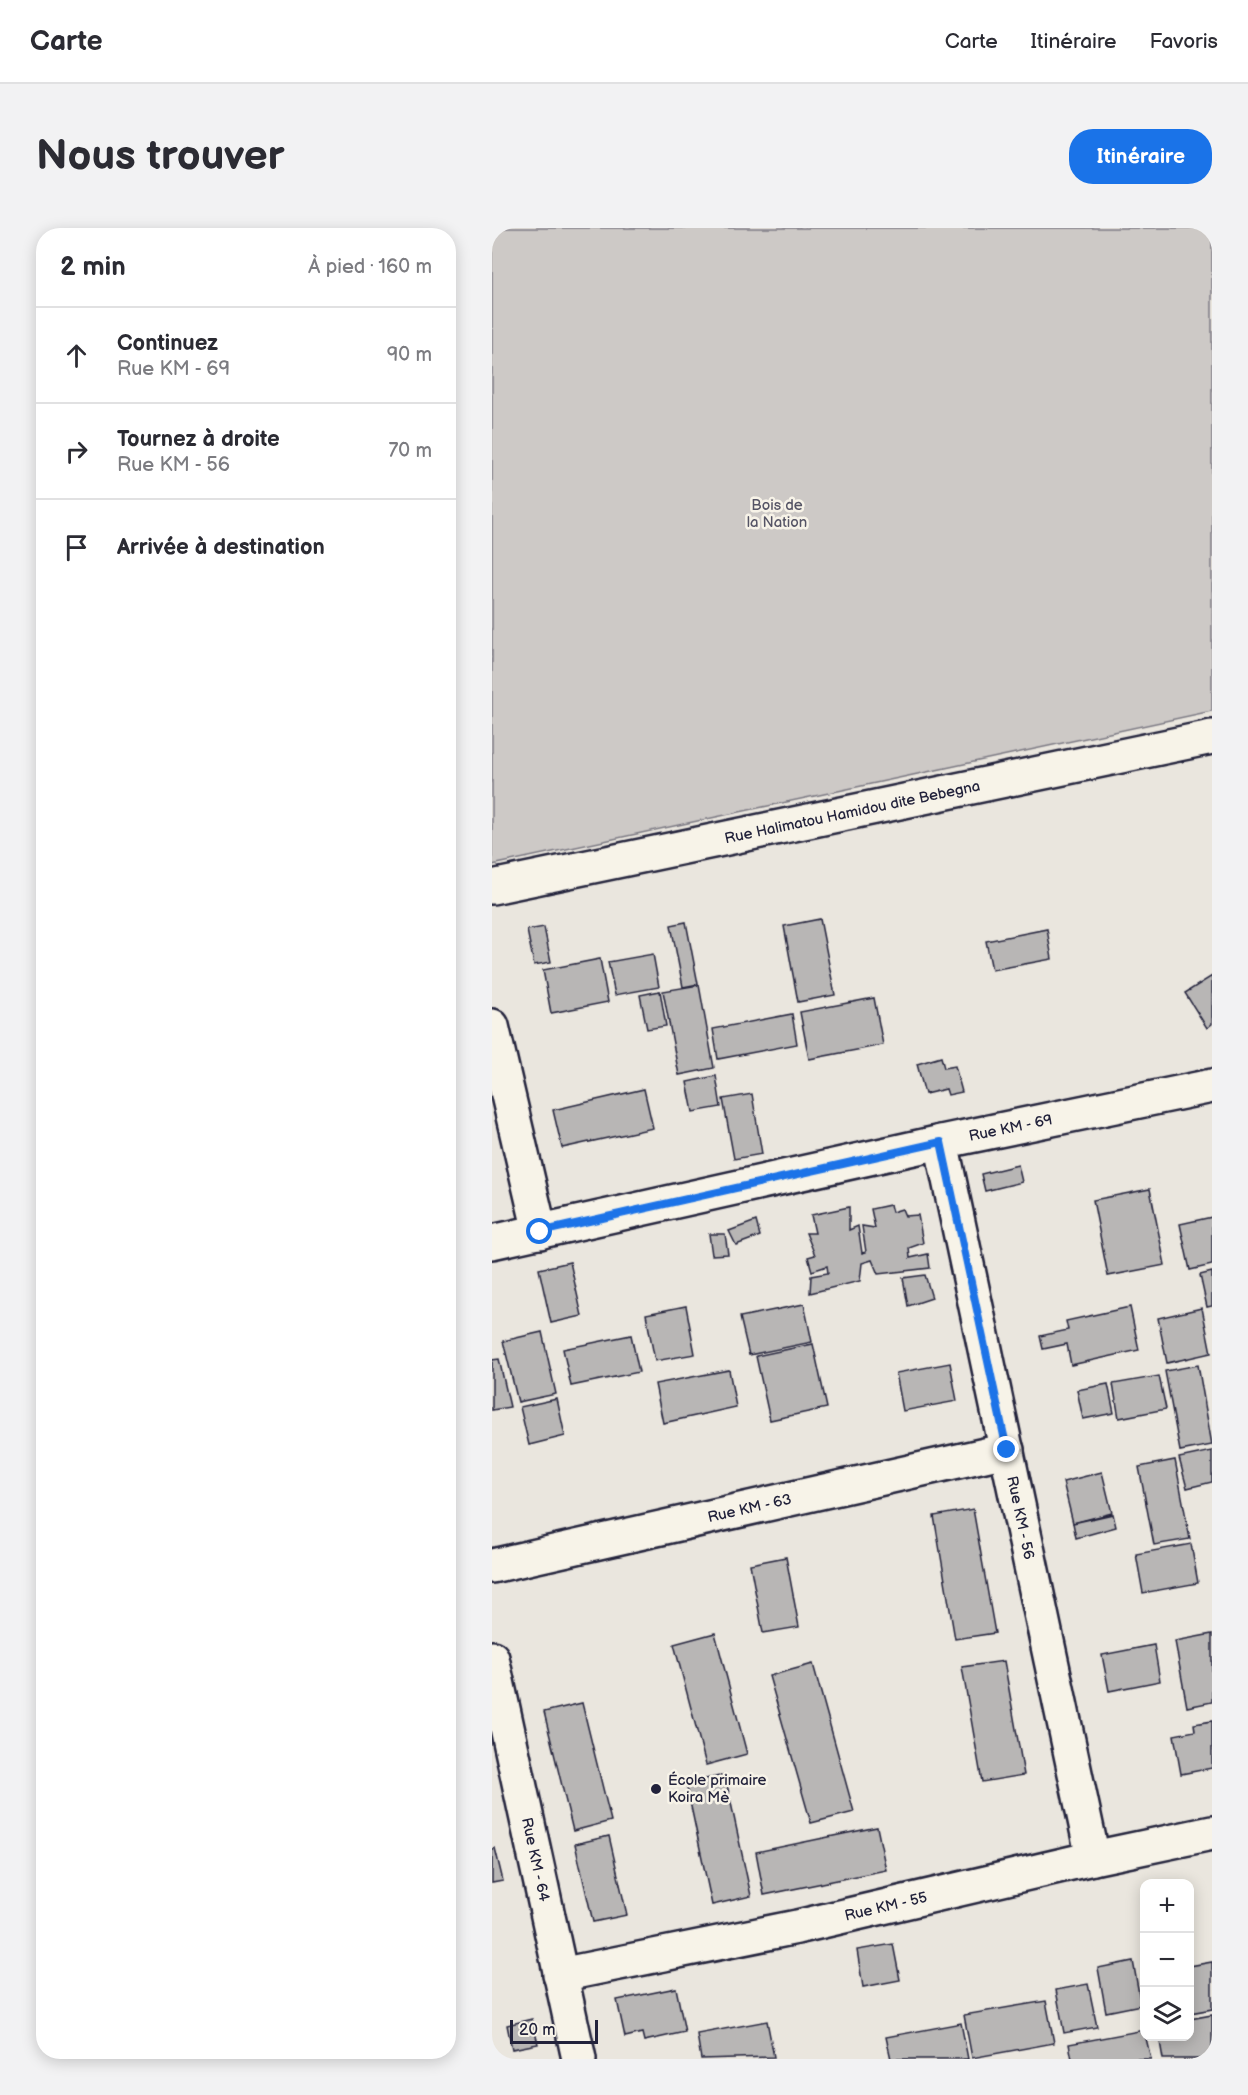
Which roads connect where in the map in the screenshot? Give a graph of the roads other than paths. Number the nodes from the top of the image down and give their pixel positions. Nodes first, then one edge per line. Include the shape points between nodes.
1 (1212, 737) edge
2 (492, 887) edge
3 (492, 1026) edge
4 (1212, 1086) edge
5 (941, 1142) junction
6 (540, 1232) junction
7 (492, 1242) edge
8 (1007, 1450) junction
9 (492, 1566) edge
10 (492, 1658) edge
11 (1212, 1833) edge
12 (1093, 1858) junction
13 (560, 1975) junction
14 (579, 2059) edge

1 - 2 street, Rue Halimatou Hamidou dite Bebegna
3 - 6 street
4 - 5 street, Rue KM - 69
5 - 6 street, Rue KM - 69
5 - 8 street, Rue KM - 56
6 - 7 street, Rue KM - 69
8 - 9 street, Rue KM - 63
8 - 12 street, Rue KM - 56
10 - 13 street, Rue KM - 64
11 - 12 street, Rue KM - 55
12 - 13 street, Rue KM - 55 via 797,1927
13 - 14 street, Rue KM - 64

